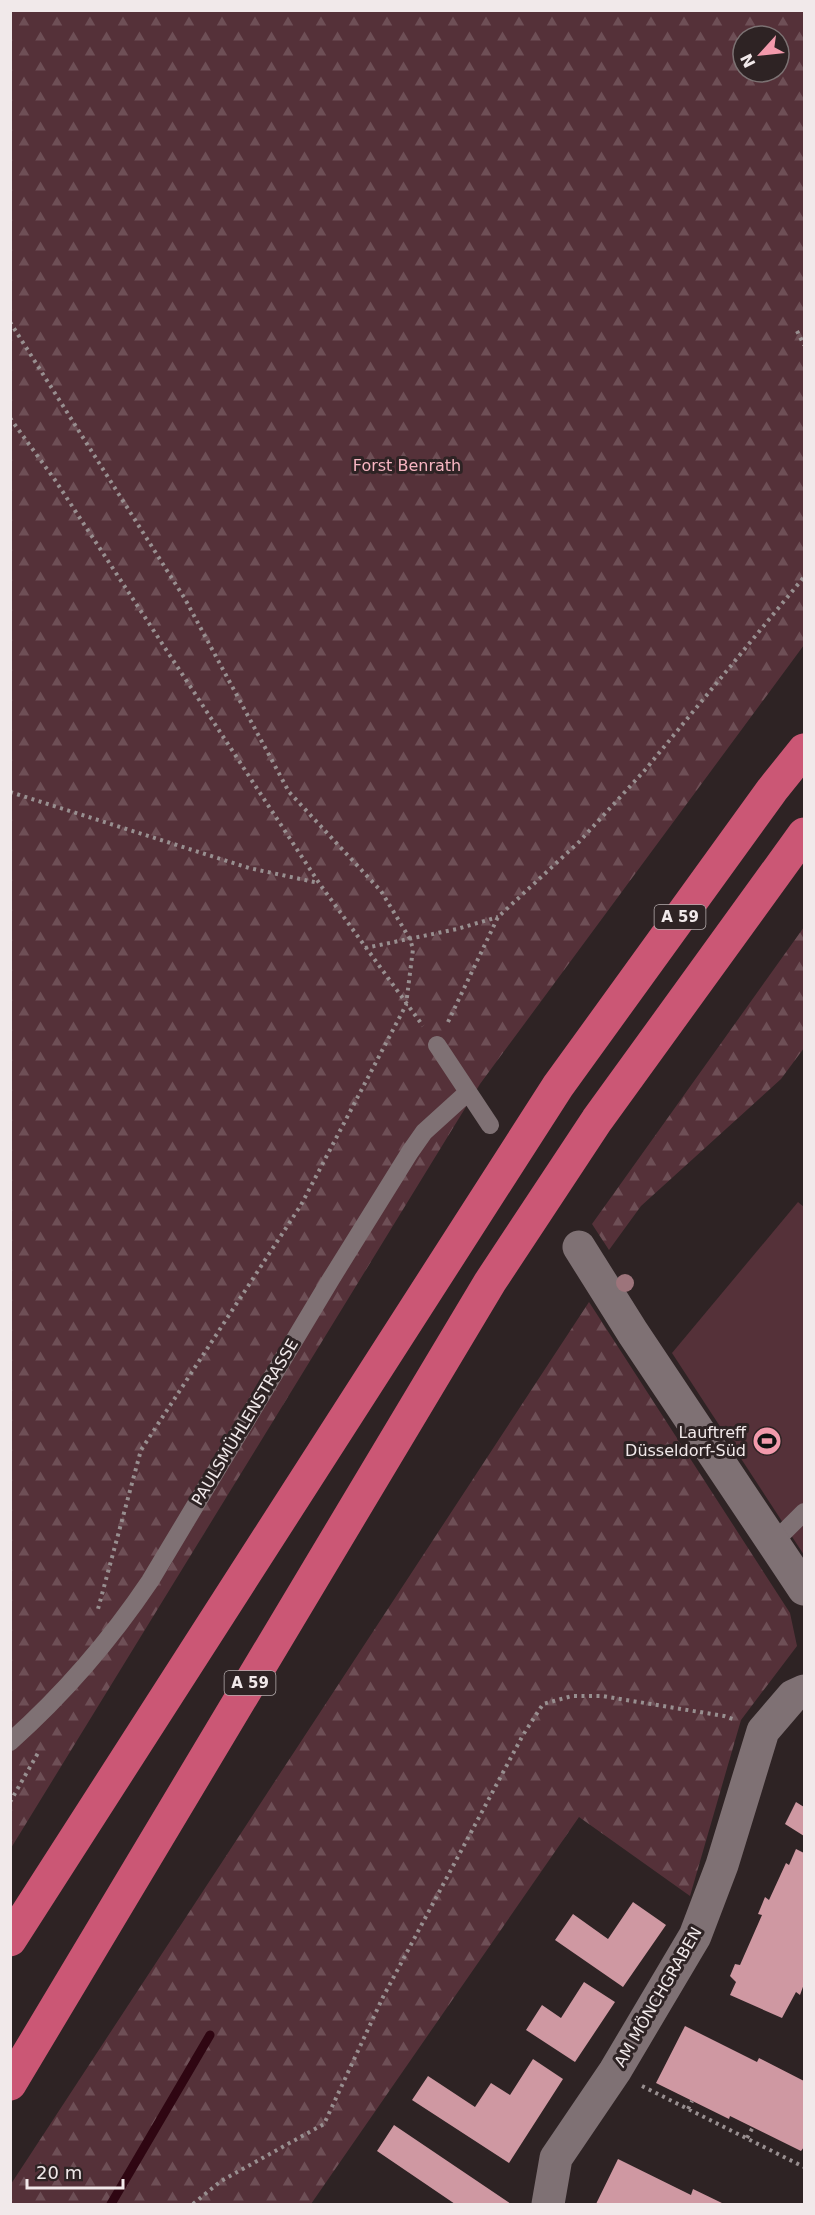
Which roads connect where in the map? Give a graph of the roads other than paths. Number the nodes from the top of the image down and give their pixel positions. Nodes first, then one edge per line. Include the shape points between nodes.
1 (804, 750) edge
2 (804, 834) edge
3 (437, 1045) road end
4 (467, 1093) junction
5 (490, 1125) dead end
6 (579, 1247) dead end
7 (804, 1512) edge
8 (773, 1543) junction
9 (804, 1589) edge
10 (804, 1691) edge
11 (10, 1742) edge
12 (10, 1940) edge
13 (10, 2084) edge
14 (548, 2205) edge

1 - 12 highway, A 59 via 558,1086
2 - 13 highway, A 59 via 597,1120 490,1282
3 - 4 lane
4 - 5 lane
4 - 11 lane, PAULSMÜHLENSTRASSE via 424,1131 410,1152 120,1626 82,1671
6 - 8 street
7 - 8 lane
8 - 9 street
10 - 14 street, AM MÖNCHGRABEN via 793,1695 764,1731 695,1936 615,2072 556,2158

